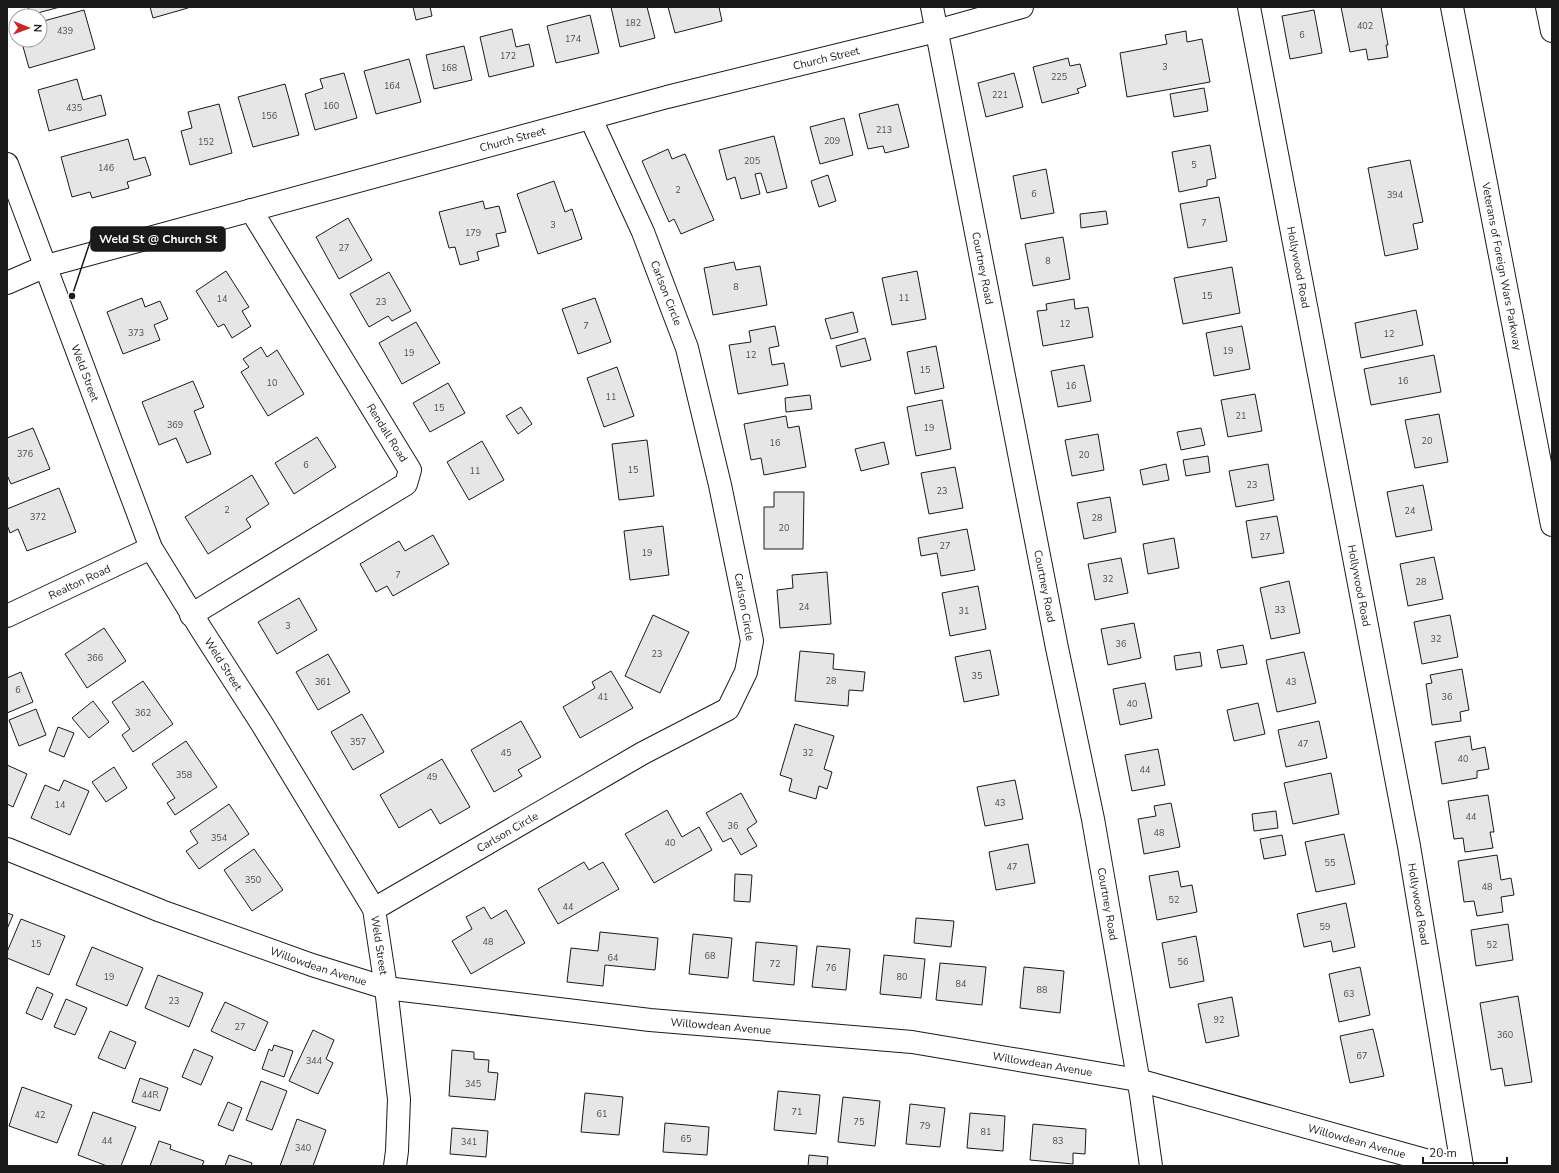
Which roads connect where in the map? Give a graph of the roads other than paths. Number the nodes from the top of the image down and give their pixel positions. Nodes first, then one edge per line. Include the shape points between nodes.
1 (932, 7) edge
2 (1022, 7) edge
3 (1249, 7) edge
4 (1452, 7) edge
5 (1547, 7) edge
6 (936, 31) junction
7 (1552, 31) edge
8 (591, 118) junction
9 (7, 164) edge
10 (250, 210) junction
11 (46, 266) junction
12 (7, 283) edge
13 (1552, 525) edge
14 (151, 548) junction
15 (191, 615) junction
16 (7, 616) edge
17 (7, 848) edge
18 (374, 909) junction
19 (386, 988) junction
20 (1138, 1080) junction
21 (395, 1166) edge
22 (1151, 1166) edge
23 (1447, 1166) edge
24 (1462, 1166) edge

1 - 6 main road, Courtney Road
2 - 6 main road, Church Street
3 - 24 main road, Hollywood Road via 1409,846
4 - 13 main road, Veterans of Foreign Wars Parkway
5 - 7 main road
6 - 8 main road, Church Street
6 - 20 main road, Courtney Road via 1093,819
8 - 10 main road, Church Street
8 - 18 main road, Carlson Circle via 643,232 687,348 720,485 752,641 746,672 728,709 643,753
9 - 11 main road, Weld Street
10 - 11 main road, Church Street
10 - 15 main road, Rendall Road via 410,470 406,484
11 - 12 main road, Church Street
11 - 14 main road, Weld Street
14 - 15 main road, Weld Street
14 - 16 main road, Realton Road
15 - 18 main road, Weld Street via 262,724
17 - 19 main road, Willowdean Avenue via 161,911 312,965
18 - 19 main road, Weld Street
19 - 20 main road, Willowdean Avenue via 650,1020 912,1042
19 - 21 main road, Weld Street via 399,1099
20 - 22 main road, Courtney Road
20 - 23 main road, Willowdean Avenue

